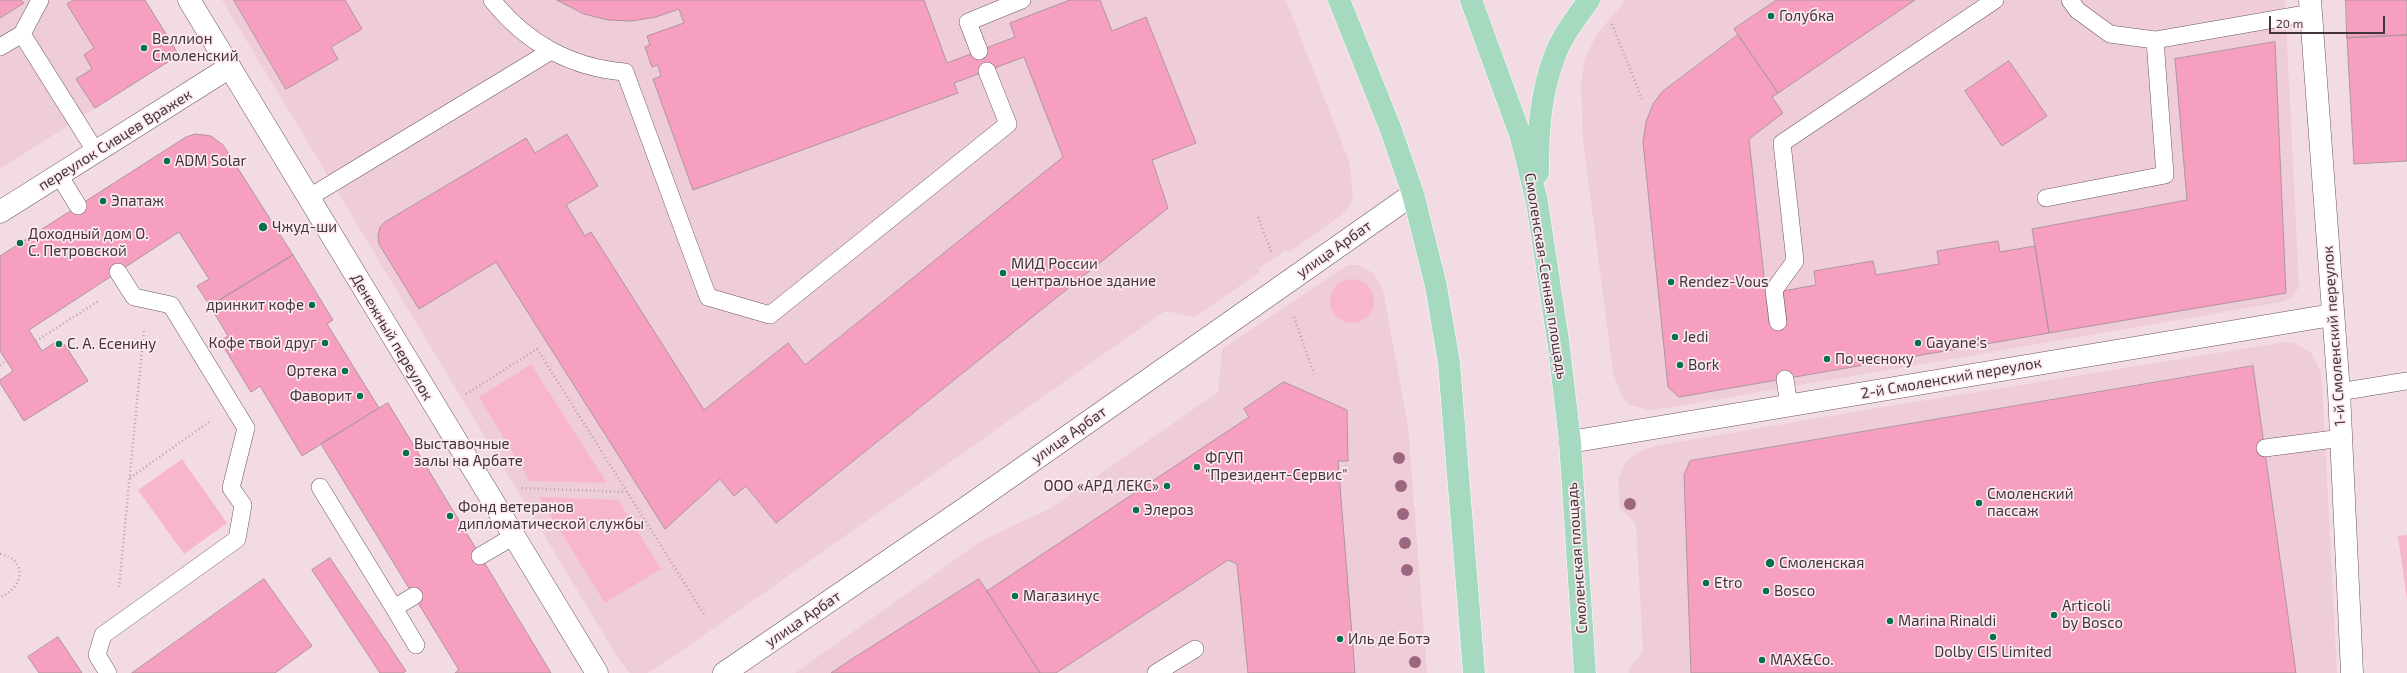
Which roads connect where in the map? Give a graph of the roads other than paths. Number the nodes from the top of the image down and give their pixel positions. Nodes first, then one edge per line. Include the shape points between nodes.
1 (40, 0) edge
2 (189, 0) edge
3 (492, 0) edge
4 (1022, 0) edge
5 (1339, 0) edge
6 (1471, 0) edge
7 (1589, 0) edge
8 (1995, 0) edge
9 (2070, 0) edge
10 (2310, 7) edge
11 (22, 34) junction
12 (2155, 40) junction
13 (0, 47) edge
14 (551, 51) junction
15 (979, 51) dead end
16 (230, 67) junction
17 (987, 71) dead end
18 (96, 152) junction
19 (59, 175) junction
20 (1413, 194) junction
21 (308, 198) junction
22 (2046, 198) dead end
23 (1537, 202) junction
24 (78, 206) dead end
25 (0, 212) edge
26 (126, 284) road end
27 (2332, 315) junction
28 (1778, 322) dead end
29 (1785, 379) dead end
30 (2407, 381) edge
31 (2339, 392) junction
32 (1789, 406) junction
33 (2342, 438) junction
34 (1570, 442) junction
35 (2265, 448) dead end
36 (320, 487) dead end
37 (514, 536) junction
38 (480, 556) dead end
39 (414, 596) dead end
40 (394, 608) junction
41 (416, 645) dead end
42 (1194, 649) dead end
43 (108, 673) edge
44 (597, 673) edge
45 (724, 673) edge
46 (1156, 673) edge
47 (1474, 673) edge
48 (1585, 673) edge
49 (2352, 673) edge

1 - 11 lane
2 - 16 street, Денежный переулок
3 - 14 lane via 528,38
4 - 15 lane via 968,22
5 - 20 main road via 1391,130
6 - 23 main road, Смоленская-Сенная площадь via 1521,137
7 - 23 main road via 1554,57 1543,99 1538,144
8 - 28 lane via 1782,143 1795,261 1774,290
9 - 12 lane via 2077,10 2110,34
10 - 12 lane
10 - 27 street, 1-й Смоленский переулок
11 - 13 lane
11 - 18 lane
12 - 22 lane via 2165,175
14 - 17 lane via 582,65 624,72 708,297 770,315 1008,124
14 - 21 lane
16 - 18 street, переулок Сивцев Вражек
16 - 21 street, Денежный переулок
18 - 19 street, переулок Сивцев Вражек
19 - 24 lane
19 - 25 street, переулок Сивцев Вражек
20 - 45 street, улица Арбат via 974,502
20 - 47 main road via 1436,286 1449,363
21 - 37 street, Денежный переулок
23 - 34 main road, Смоленская-Сенная площадь via 1559,347
26 - 43 lane via 171,306 246,428 231,488 243,504 237,539 103,635 97,654
27 - 31 street, 1-й Смоленский переулок
27 - 32 street, 2-й Смоленский переулок
29 - 32 lane
30 - 31 lane
31 - 33 street, 1-й Смоленский переулок
32 - 34 street, 2-й Смоленский переулок
33 - 35 lane
33 - 49 street, 1-й Смоленский переулок
34 - 48 main road, Смоленская площадь
36 - 40 lane
37 - 38 lane
37 - 44 street, Денежный переулок
39 - 40 lane
40 - 41 lane
42 - 46 lane

